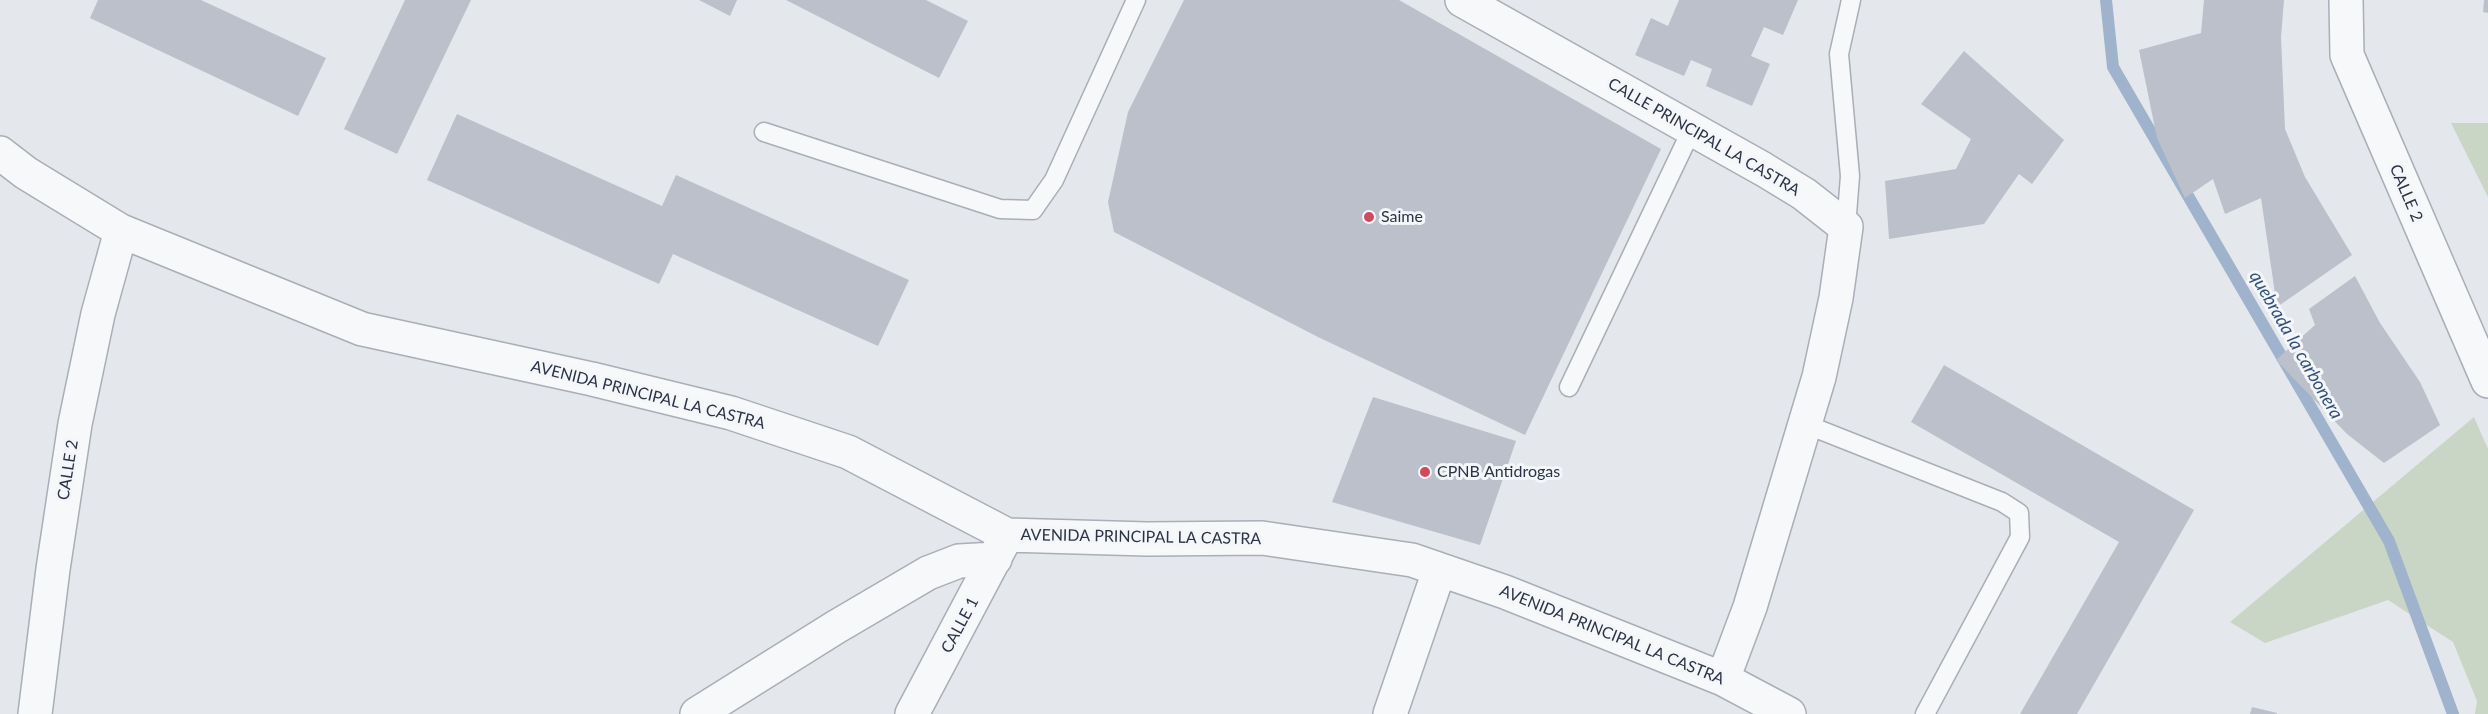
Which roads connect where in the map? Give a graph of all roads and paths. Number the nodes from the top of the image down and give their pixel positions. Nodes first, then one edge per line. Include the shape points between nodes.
1 (1136, 0) edge
2 (1462, 0) edge
3 (1851, 0) edge
4 (2346, 0) edge
5 (1692, 129) junction
6 (764, 132) dead end
7 (0, 153) edge
8 (1846, 227) junction
9 (121, 231) junction
10 (2488, 381) edge
11 (1569, 387) dead end
12 (1805, 424) junction
13 (1001, 547) junction
14 (1439, 571) junction
15 (1723, 679) junction
16 (35, 714) edge
17 (697, 714) edge
18 (912, 714) edge
19 (1390, 714) edge
20 (1789, 714) edge
21 (1925, 714) edge

1 - 6 lane via 1054,180 1033,210 1000,209
2 - 5 street, CALLE PRINCIPAL LA CASTRA
3 - 8 lane via 1839,54 1850,176
4 - 10 street, CALLE 2 via 2347,55
5 - 8 street, CALLE PRINCIPAL LA CASTRA via 1804,194
5 - 11 lane
7 - 9 street, AVENIDA PRINCIPAL LA CASTRA
8 - 12 street via 1820,377
9 - 13 street, AVENIDA PRINCIPAL LA CASTRA via 362,329 731,413 848,452
9 - 16 street, CALLE 2 via 98,314 75,424
12 - 15 street via 1750,607
12 - 21 lane via 2002,502 2019,513 2020,537
13 - 14 street, AVENIDA PRINCIPAL LA CASTRA via 1262,538 1412,560
13 - 17 street via 928,573
13 - 18 street, CALLE 1
14 - 15 street, AVENIDA PRINCIPAL LA CASTRA via 1504,591
14 - 19 street
15 - 20 street, AVENIDA PRINCIPAL LA CASTRA

